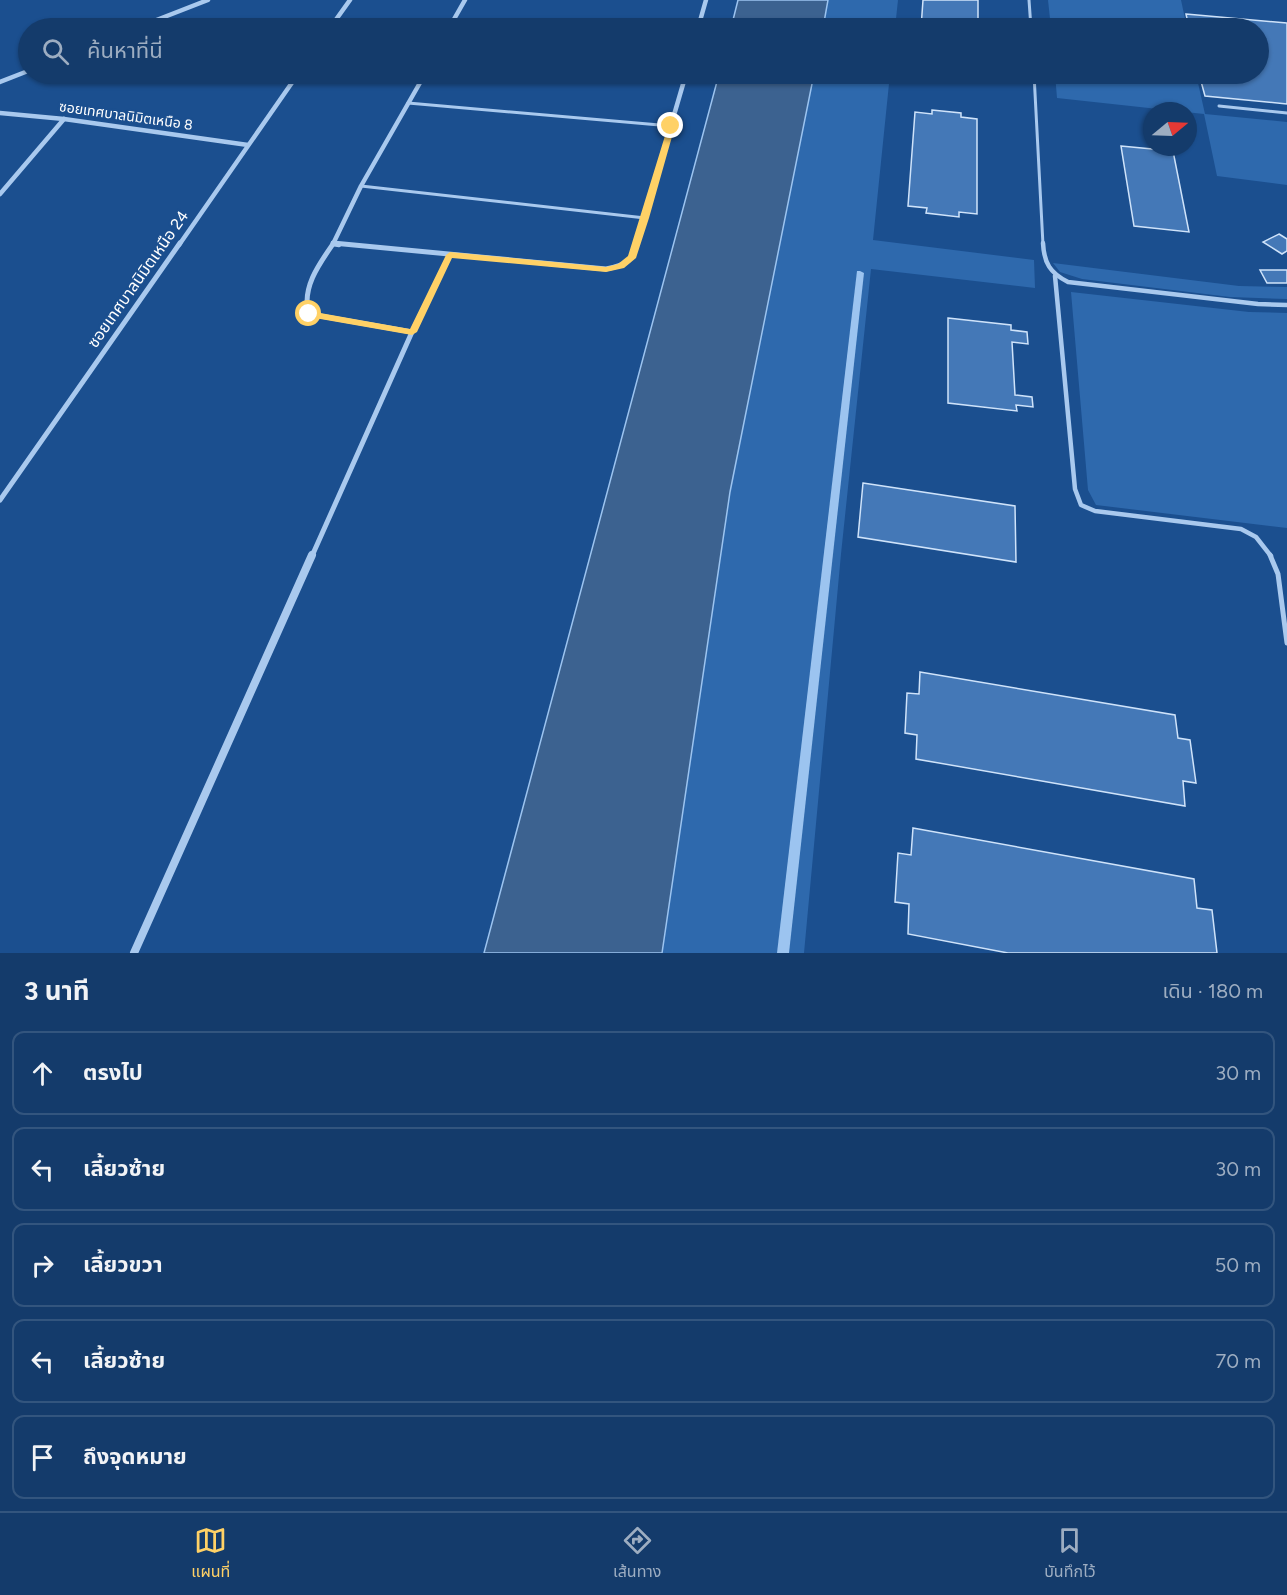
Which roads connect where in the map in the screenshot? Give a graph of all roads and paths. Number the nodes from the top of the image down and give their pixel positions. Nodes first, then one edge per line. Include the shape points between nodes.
1 (208, 0) edge
2 (350, 0) edge
3 (465, 0) edge
4 (706, 0) edge
5 (1029, 0) edge
6 (162, 18) edge
7 (337, 18) edge
8 (455, 18) edge
9 (701, 18) edge
10 (1030, 18) edge
11 (18, 75) edge
12 (0, 82) edge
13 (291, 84) edge
14 (419, 84) edge
15 (683, 84) edge
16 (1035, 84) edge
17 (408, 103) junction
18 (1219, 106) dead end
19 (0, 113) edge
20 (1287, 113) edge
21 (64, 119) junction
22 (671, 126) junction
23 (248, 145) junction
24 (361, 186) junction
25 (0, 194) edge
26 (645, 218) junction
27 (333, 244) junction
28 (450, 255) junction
29 (1054, 276) junction
30 (1287, 305) edge
31 (412, 332) junction
32 (0, 500) edge
33 (1277, 553) dead end
34 (1282, 562) dead end
35 (1285, 591) edge
36 (1287, 643) edge
37 (134, 953) edge

1 - 6 street
2 - 7 street
3 - 8 street
4 - 9 street
5 - 10 lane
11 - 12 street
13 - 23 street, ซอยเทศบาลนิมิตเหนือ 24
14 - 17 street
15 - 22 street
16 - 29 lane via 1044,258
17 - 22 lane
17 - 24 street
18 - 20 lane
19 - 21 street, ซอยเทศบาลนิมิตเหนือ 8
21 - 23 street, ซอยเทศบาลนิมิตเหนือ 8
21 - 25 street
22 - 26 street
23 - 32 street, ซอยเทศบาลนิมิตเหนือ 24
24 - 26 lane
24 - 27 street
26 - 28 street via 632,258 621,266 606,269
27 - 28 street
27 - 31 street via 312,281 306,302 309,314
28 - 31 street
29 - 30 lane via 1068,282
29 - 33 lane via 1075,489 1081,505 1095,511 1258,534
31 - 37 street
34 - 35 lane
35 - 36 lane via 1283,623

